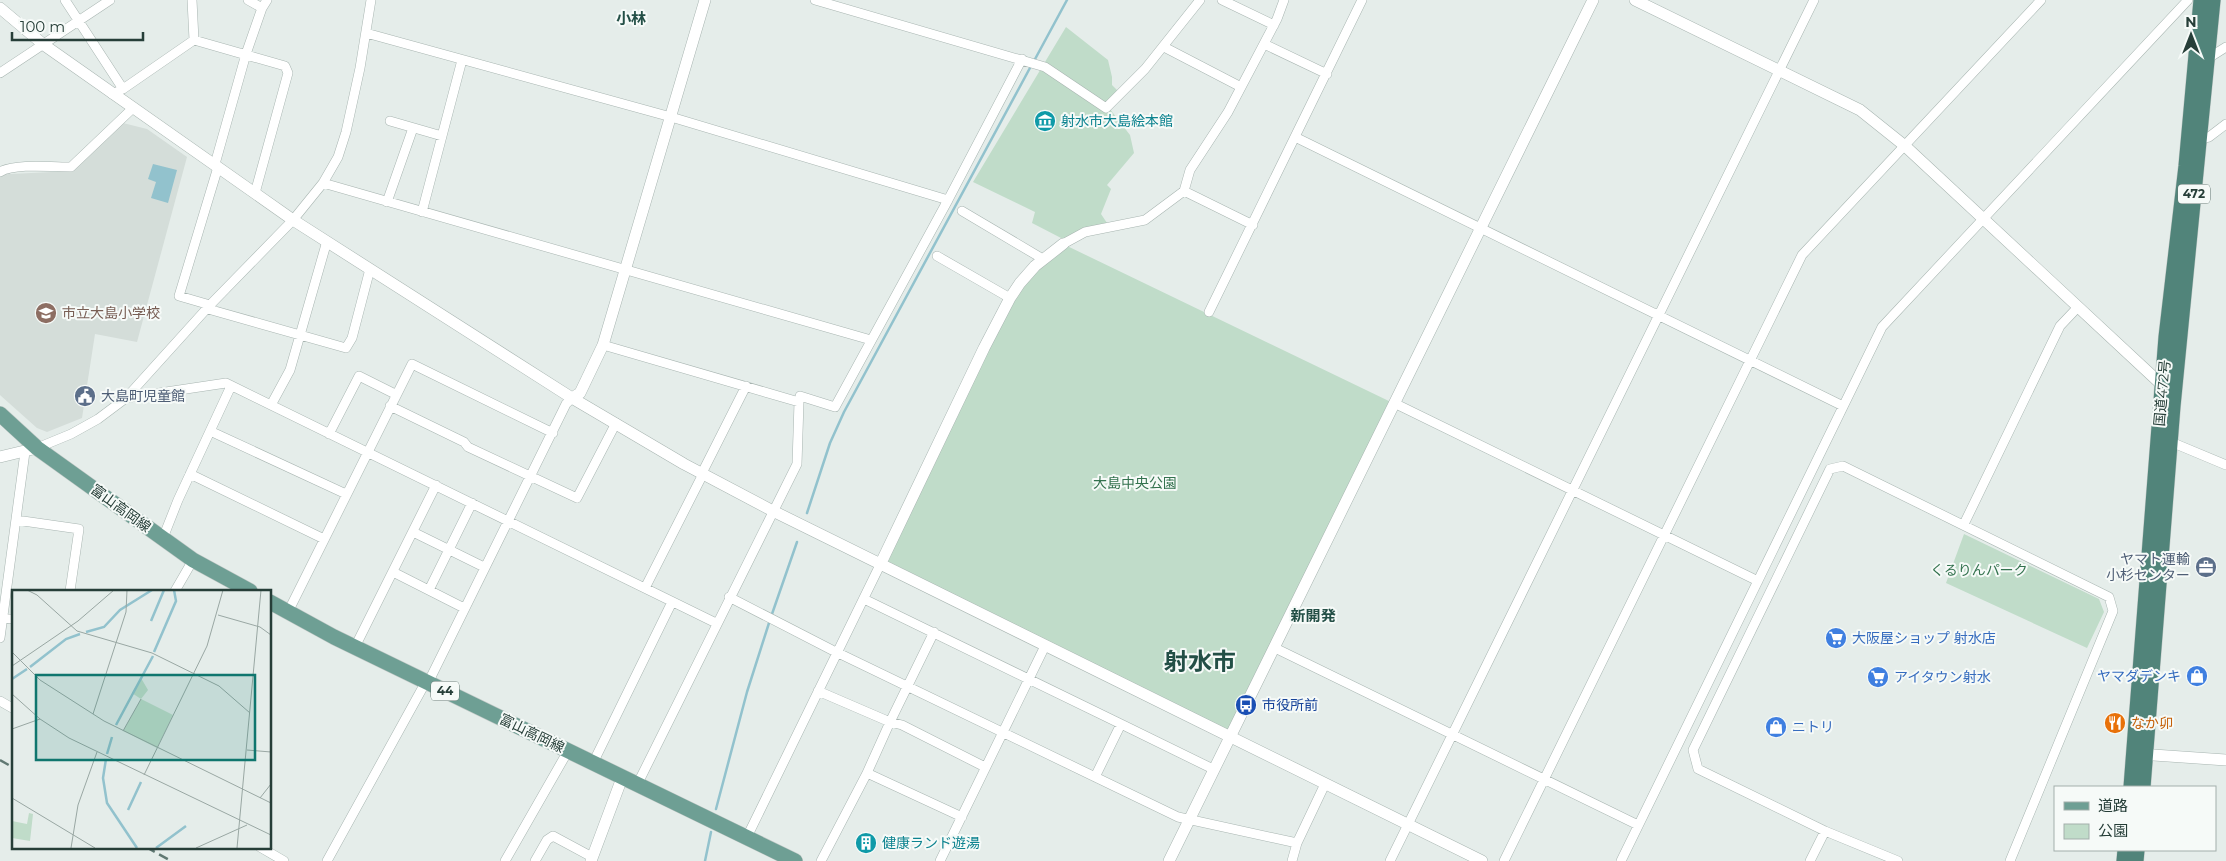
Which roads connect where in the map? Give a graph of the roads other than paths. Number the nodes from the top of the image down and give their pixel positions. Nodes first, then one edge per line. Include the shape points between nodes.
1 (65, 0) edge
2 (110, 0) edge
3 (192, 0) edge
4 (248, 0) edge
5 (371, 0) edge
6 (705, 0) edge
7 (815, 0) edge
8 (1200, 0) edge
9 (1222, 0) edge
10 (1284, 0) edge
11 (1362, 0) edge
12 (1593, 0) edge
13 (1635, 0) edge
14 (1814, 0) edge
15 (2042, 0) edge
16 (2188, 0) edge
17 (2201, 0) edge
18 (2213, 0) edge
19 (265, 4) edge
20 (0, 8) edge
21 (79, 20) junction
22 (1274, 25) junction
23 (366, 33) junction
24 (194, 40) junction
25 (1264, 44) junction
26 (44, 45) junction
27 (1164, 47) junction
28 (2226, 47) edge
29 (246, 54) junction
30 (1022, 59) junction
31 (2207, 59) junction
32 (462, 60) junction
33 (1779, 71) junction
34 (0, 74) edge
35 (1327, 74) junction
36 (1241, 87) junction
37 (123, 89) junction
38 (112, 94) junction
39 (133, 108) junction
40 (671, 116) junction
41 (390, 122) dead end
42 (2226, 124) edge
43 (413, 128) junction
44 (442, 136) junction
45 (1295, 137) junction
46 (2200, 139) junction
47 (1904, 146) junction
48 (217, 165) junction
49 (1, 168) edge
50 (322, 183) junction
51 (1184, 191) junction
52 (255, 193) junction
53 (948, 200) junction
54 (387, 202) junction
55 (962, 211) dead end
56 (422, 212) junction
57 (293, 220) junction
58 (1982, 220) junction
59 (1253, 225) junction
60 (1479, 228) junction
61 (327, 241) junction
62 (1063, 244) joint
63 (937, 256) dead end
64 (1043, 259) junction
65 (370, 269) junction
66 (626, 270) junction
67 (1010, 298) junction
68 (209, 307) junction
69 (2078, 308) junction
70 (1209, 312) dead end
71 (1659, 316) junction
72 (300, 335) junction
73 (871, 340) junction
74 (603, 345) junction
75 (1750, 361) junction
76 (231, 386) junction
77 (746, 386) junction
78 (2169, 386) junction
79 (395, 394) junction
80 (800, 396) dead end
81 (126, 398) junction
82 (572, 398) junction
83 (1394, 403) junction
84 (272, 405) junction
85 (390, 406) junction
86 (1843, 406) junction
87 (0, 414) edge
88 (616, 424) junction
89 (210, 431) junction
90 (553, 432) junction
91 (329, 434) junction
92 (2171, 442) junction
93 (31, 450) junction
94 (367, 451) junction
95 (0, 456) edge
96 (2226, 465) edge
97 (190, 474) junction
98 (702, 474) junction
99 (530, 476) junction
100 (436, 485) junction
101 (1572, 491) junction
102 (346, 494) junction
103 (472, 503) junction
104 (773, 511) junction
105 (16, 520) junction
106 (508, 520) junction
107 (1964, 524) junction
108 (413, 532) junction
109 (1663, 536) junction
110 (163, 538) junction
111 (324, 540) junction
112 (449, 550) junction
113 (193, 560) junction
114 (880, 564) junction
115 (484, 567) junction
116 (393, 572) junction
117 (1758, 581) junction
118 (645, 588) junction
119 (70, 590) edge
120 (176, 590) edge
121 (248, 590) edge
122 (429, 590) junction
123 (729, 597) junction
124 (864, 598) junction
125 (672, 602) junction
126 (271, 603) edge
127 (464, 608) junction
128 (288, 612) junction
129 (1, 618) edge
130 (716, 623) junction
131 (934, 632) junction
132 (0, 638) edge
133 (1045, 646) junction
134 (354, 647) junction
135 (1275, 648) junction
136 (838, 652) junction
137 (1029, 679) junction
138 (428, 683) junction
139 (909, 686) junction
140 (818, 692) junction
141 (0, 702) edge
142 (12, 708) edge
143 (890, 722) junction
144 (1121, 724) junction
145 (1002, 732) junction
146 (1453, 734) junction
147 (1230, 738) junction
148 (568, 751) junction
149 (2140, 754) junction
150 (2226, 760) edge
151 (593, 764) junction
152 (985, 767) junction
153 (1214, 770) junction
154 (867, 773) junction
155 (1095, 777) junction
156 (622, 778) junction
157 (1544, 779) junction
158 (1325, 784) junction
159 (637, 785) junction
160 (2131, 786) edge
161 (2143, 786) edge
162 (962, 817) junction
163 (1189, 820) junction
164 (1409, 825) junction
165 (1638, 825) junction
166 (1824, 831) junction
167 (747, 836) junction
168 (1297, 843) junction
169 (262, 848) edge
170 (591, 859) edge
171 (284, 861) edge
172 (327, 861) edge
173 (506, 861) edge
174 (535, 861) edge
175 (795, 861) edge
176 (821, 861) edge
177 (940, 861) edge
178 (1169, 861) edge
179 (1292, 861) edge
180 (1390, 861) edge
181 (1482, 861) edge
182 (1504, 861) edge
183 (1621, 861) edge
184 (1810, 861) edge
185 (1898, 861) edge
186 (2010, 861) edge

1 - 21 street
2 - 21 street
3 - 24 street
4 - 19 street
5 - 23 street
6 - 40 street
7 - 30 street
8 - 27 street
9 - 22 street
10 - 22 street
11 - 35 street
12 - 60 street
13 - 33 street
14 - 33 street
15 - 47 street
16 - 58 street
17 - 78 highway, 国道472号 / 472
18 - 31 highway, 国道472号 / 472
19 - 29 street
20 - 26 street
21 - 26 street
21 - 37 street
22 - 25 street
23 - 32 street
23 - 50 street via 346,132 338,157
24 - 29 street
24 - 37 street
25 - 35 street
25 - 36 street
26 - 34 street
26 - 38 street
27 - 30 street via 1106,108 1045,67
27 - 36 street
28 - 31 street
29 - 48 street
29 - 52 street via 285,66 288,73
30 - 53 street
31 - 46 highway, 国道472号 / 472
32 - 40 street
32 - 44 street
33 - 47 street via 1860,110
33 - 71 street
35 - 45 street
36 - 51 street via 1190,170
37 - 38 street
38 - 39 street
39 - 48 street
39 - 49 street via 71,166
40 - 53 street
40 - 66 street
41 - 43 street
42 - 46 street via 2209,137
43 - 44 street
43 - 54 street
44 - 56 street
45 - 59 street
45 - 60 street
46 - 78 highway, 国道472号 / 472
47 - 58 street
47 - 75 street via 1802,255
48 - 52 street
48 - 68 street via 178,296
50 - 54 street
50 - 57 street
51 - 59 street
51 - 62 street via 1145,220 1085,232
52 - 57 street
53 - 73 street
54 - 56 street
55 - 64 street
56 - 66 street
57 - 61 street
57 - 68 street
58 - 69 street
58 - 86 street via 1882,326
59 - 70 street
60 - 71 street
60 - 83 street
61 - 65 street
61 - 72 street
62 - 64 street
63 - 67 street
64 - 67 street
65 - 72 street via 352,338 346,348
65 - 82 street
66 - 73 street
66 - 74 street
67 - 114 street
68 - 72 street
68 - 81 street
69 - 78 street
69 - 107 street via 2060,326
71 - 75 street
71 - 101 street
72 - 84 street via 290,370
73 - 80 street via 835,407
74 - 77 street
74 - 82 street via 580,393
75 - 86 street
75 - 109 street
76 - 81 street via 226,383
76 - 84 street
76 - 89 street
77 - 98 street
77 - 104 street via 799,402 796,464
78 - 92 highway, 国道472号 / 472
78 - 149 highway, 国道472号 / 472 via 2148,546
79 - 85 street
79 - 90 street via 412,364
79 - 91 street via 359,376
81 - 93 street via 71,434
82 - 88 street
82 - 90 street
83 - 101 street
83 - 135 street
84 - 91 street
85 - 94 street
85 - 99 street
86 - 117 street
87 - 93 main road, 富山高岡線
88 - 98 street
88 - 99 street via 577,498
89 - 97 street
89 - 102 street
90 - 99 street
91 - 94 street
92 - 96 street
92 - 149 highway, 国道472号 / 472
93 - 95 street
93 - 105 street
93 - 110 main road, 富山高岡線
94 - 100 street
94 - 102 street
97 - 110 street
97 - 111 street
98 - 104 street
98 - 118 street
99 - 106 street
100 - 103 street
100 - 108 street
101 - 109 street
101 - 146 street
102 - 111 street
103 - 106 street
103 - 112 street
104 - 114 street
104 - 123 street
105 - 119 street via 79,529
105 - 129 street
106 - 115 street
106 - 118 street
107 - 166 street via 1843,466 1830,469 1693,750 1698,769
107 - 186 street via 2109,597 2113,611
108 - 112 street
108 - 116 street
109 - 117 street
109 - 157 street
110 - 113 main road, 富山高岡線
111 - 128 street
112 - 115 street
112 - 122 street
113 - 120 street
113 - 121 main road, 富山高岡線
114 - 124 street
114 - 133 street
115 - 127 street
116 - 122 street
116 - 134 street
117 - 165 street
118 - 125 street
122 - 127 street
123 - 130 street
123 - 136 street
124 - 131 street
124 - 136 street
125 - 130 street
125 - 151 street
126 - 128 main road, 富山高岡線 / 44
127 - 138 street
128 - 134 main road, 富山高岡線 / 44
129 - 132 street
130 - 159 street
131 - 137 street
131 - 139 street
133 - 137 street
133 - 147 street
134 - 138 main road, 富山高岡線 / 44
135 - 146 street
135 - 147 street
136 - 139 street
136 - 140 street
137 - 144 street
137 - 145 street
138 - 148 main road, 富山高岡線 / 44
138 - 172 street
139 - 143 street
139 - 145 street
140 - 143 street
140 - 167 street
141 - 142 street
143 - 152 street
143 - 154 street
144 - 153 street
144 - 155 street
145 - 152 street
145 - 155 street
146 - 157 street
146 - 164 street
147 - 153 street
147 - 158 street
148 - 151 main road, 富山高岡線 / 44
148 - 173 street
149 - 150 street
149 - 160 highway, 国道472号 / 472
149 - 161 highway, 国道472号 / 472
151 - 156 main road, 富山高岡線 / 44
152 - 162 street
153 - 163 street
154 - 162 street
154 - 176 street
155 - 163 street
156 - 159 main road, 富山高岡線 / 44
156 - 170 street
157 - 165 street
157 - 182 street
158 - 164 street
158 - 168 street
159 - 167 main road, 富山高岡線 / 44
162 - 177 street
163 - 168 street
163 - 178 street
164 - 180 street
164 - 181 street
165 - 183 street
166 - 184 street
166 - 185 street
167 - 175 main road, 富山高岡線 / 44
168 - 179 street
169 - 171 street
170 - 174 street via 552,836

